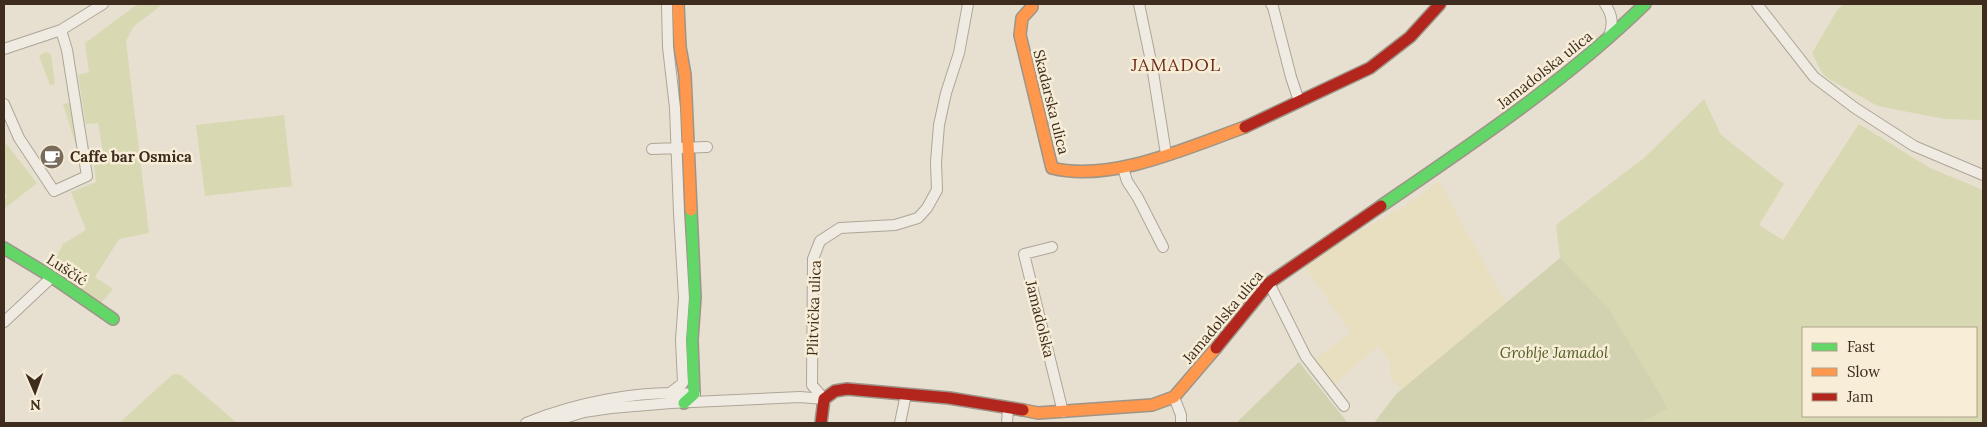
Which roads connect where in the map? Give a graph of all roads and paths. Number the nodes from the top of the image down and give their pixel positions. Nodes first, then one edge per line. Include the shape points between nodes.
1 (103, 4) edge
2 (667, 4) edge
3 (678, 4) edge
4 (968, 4) edge
5 (1139, 4) edge
6 (1271, 4) edge
7 (1440, 4) edge
8 (1605, 4) edge
9 (1645, 4) edge
10 (1757, 4) edge
11 (1032, 7) dead end
12 (61, 30) junction
13 (1608, 40) junction
14 (4, 50) edge
15 (1299, 100) junction
16 (4, 104) edge
17 (707, 147) dead end
18 (652, 148) dead end
19 (682, 148) junction
20 (1166, 154) junction
21 (1123, 168) junction
22 (1983, 175) edge
23 (1052, 247) dead end
24 (1164, 247) dead end
25 (4, 248) edge
26 (52, 277) junction
27 (1269, 283) junction
28 (113, 319) dead end
29 (4, 322) edge
30 (683, 384) junction
31 (670, 393) junction
32 (694, 394) junction
33 (906, 394) junction
34 (1174, 397) junction
35 (824, 399) junction
36 (718, 401) junction
37 (684, 403) junction
38 (1344, 406) dead end
39 (1008, 410) junction
40 (1063, 412) junction
41 (526, 423) edge
42 (548, 423) edge
43 (821, 423) edge
44 (900, 423) edge
45 (1006, 423) edge
46 (1181, 423) edge

1 - 12 street
2 - 19 street via 668,48
3 - 19 street via 685,76
4 - 35 street, Plitvička ulica via 959,53 939,125 938,190 918,218 895,225 840,228 820,241 813,259 812,385
5 - 20 street
6 - 15 street
7 - 15 street, Skadarska ulica via 1410,37 1370,68
8 - 13 street via 1612,14 1613,24
9 - 13 street, Jamadolska ulica
10 - 22 street via 1814,77 1848,103 1914,146
11 - 21 street, Skadarska ulica via 1022,18 1020,35 1052,168 1090,172
12 - 14 street
12 - 16 street via 87,176 54,191 19,138
13 - 27 street, Jamadolska ulica via 1532,100
15 - 20 street, Skadarska ulica via 1250,125
17 - 19 street
18 - 19 street
19 - 30 street
19 - 32 street via 695,297 692,340
20 - 21 street, Skadarska ulica
21 - 24 street
23 - 40 street, Jamadolska via 1024,254
25 - 26 street, Luščić
26 - 28 street, Luščić
26 - 29 street
27 - 34 street, Jamadolska ulica
27 - 38 street via 1306,357
30 - 31 street
30 - 32 street
31 - 32 street
31 - 41 street via 578,405
32 - 36 street
32 - 37 street
33 - 35 street, Jamadolska ulica via 847,389 835,391
33 - 39 street, Jamadolska ulica via 948,398
33 - 44 street
34 - 40 street, Jamadolska ulica via 1152,405
34 - 46 street
35 - 36 street
35 - 43 street
36 - 37 street
37 - 42 street via 584,412
39 - 40 street, Jamadolska ulica
39 - 45 street

